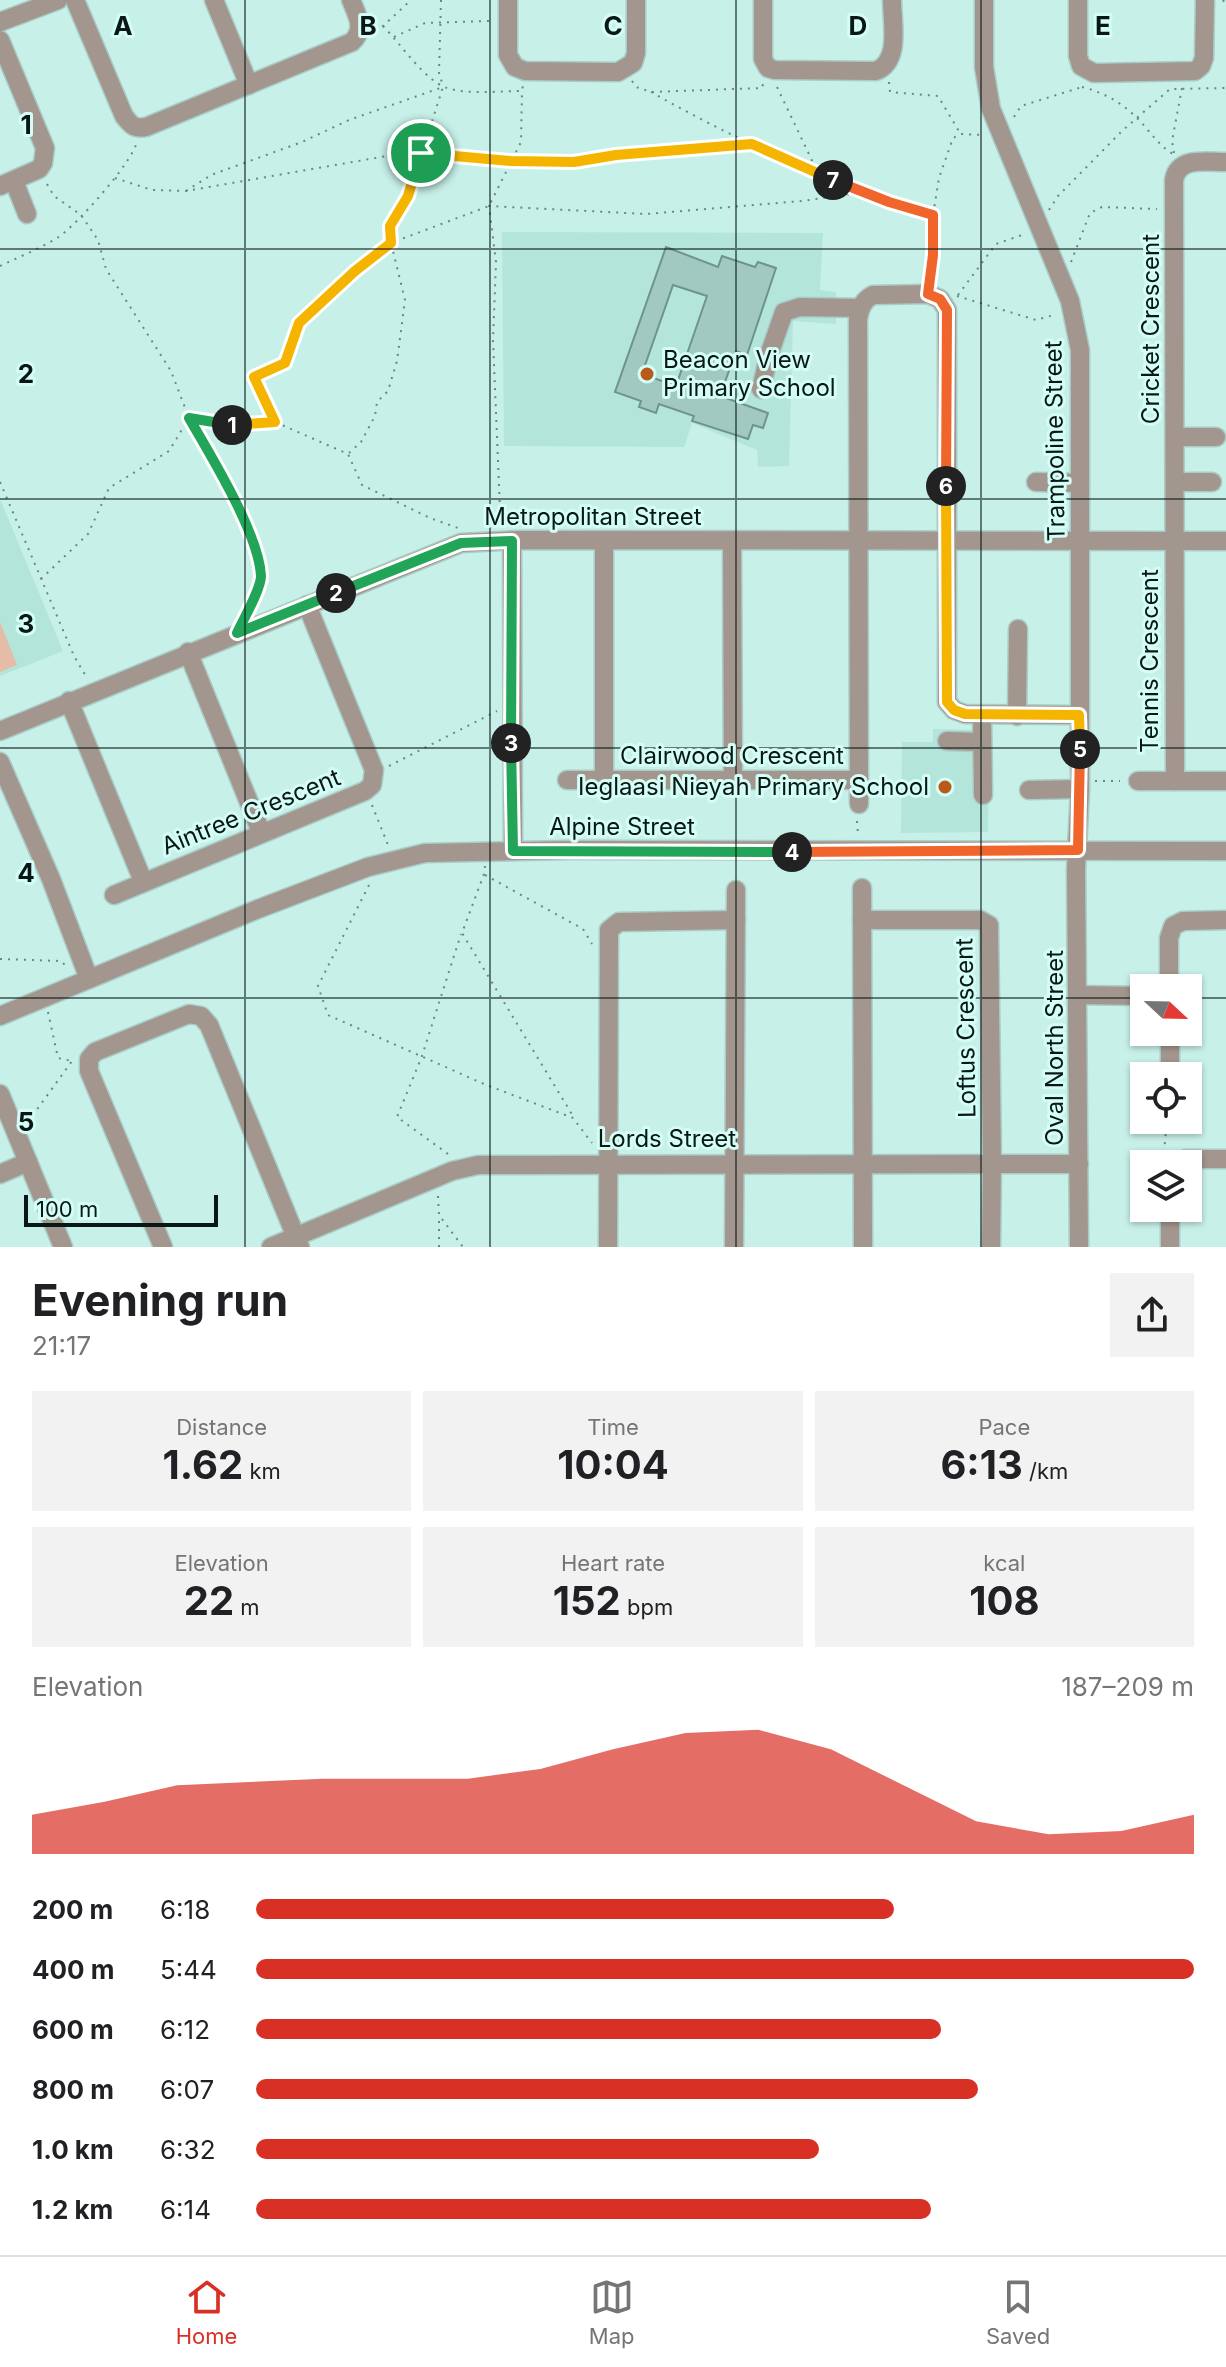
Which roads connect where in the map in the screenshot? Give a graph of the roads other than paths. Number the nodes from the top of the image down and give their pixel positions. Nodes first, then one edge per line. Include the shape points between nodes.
1 (58, 0) edge
2 (75, 0) edge
3 (214, 0) edge
4 (351, 0) edge
5 (508, 0) edge
6 (636, 0) edge
7 (763, 0) edge
8 (892, 0) edge
9 (984, 0) edge
10 (1078, 0) edge
11 (1205, 0) edge
12 (0, 22) edge
13 (0, 40) edge
14 (249, 85) junction
15 (1226, 162) edge
16 (7, 183) edge
17 (27, 214) dead end
18 (860, 308) junction
19 (761, 389) dead end
20 (1175, 437) junction
21 (1216, 437) dead end
22 (1036, 482) dead end
23 (1175, 482) junction
24 (1212, 482) dead end
25 (1080, 483) junction
26 (1080, 540) junction
27 (512, 541) junction
28 (604, 541) junction
29 (732, 541) junction
30 (860, 541) junction
31 (946, 541) junction
32 (1175, 541) junction
33 (1226, 541) edge
34 (307, 605) junction
35 (1018, 629) dead end
36 (188, 652) junction
37 (69, 701) junction
38 (982, 715) junction
39 (1079, 715) junction
40 (1017, 716) junction
41 (0, 731) edge
42 (947, 741) dead end
43 (982, 742) junction
44 (0, 762) edge
45 (567, 780) dead end
46 (859, 780) junction
47 (604, 781) junction
48 (733, 781) junction
49 (1129, 781) road end
50 (1175, 781) junction
51 (1226, 781) edge
52 (1086, 785) junction
53 (1029, 790) dead end
54 (983, 795) dead end
55 (858, 811) road end
56 (261, 832) junction
57 (1078, 850) junction
58 (513, 851) junction
59 (1226, 851) edge
60 (143, 881) junction
61 (862, 888) dead end
62 (736, 890) dead end
63 (114, 895) dead end
64 (736, 920) junction
65 (862, 920) junction
66 (1226, 920) edge
67 (1169, 974) edge
68 (89, 979) junction
69 (1078, 995) junction
70 (1130, 996) edge
71 (0, 1016) edge
72 (0, 1094) edge
73 (1202, 1159) edge
74 (1226, 1159) edge
75 (28, 1162) junction
76 (608, 1163) junction
77 (735, 1163) junction
78 (864, 1163) junction
79 (992, 1163) junction
80 (1079, 1164) junction
81 (0, 1174) edge
82 (1170, 1222) edge
83 (298, 1242) edge
84 (63, 1247) edge
85 (163, 1247) edge
86 (271, 1247) edge
87 (608, 1247) edge
88 (734, 1247) edge
89 (863, 1247) edge
90 (991, 1247) edge
91 (1079, 1247) edge
92 (1170, 1247) edge

1 - 12 street
2 - 14 street via 131,125 146,127
3 - 14 street
4 - 14 street via 360,24 352,42
5 - 6 street via 508,55 525,71 625,70 636,53
7 - 8 street via 763,59 768,68 876,71 892,55
9 - 25 street, Trampoline Street via 991,109 1072,309 1080,350
10 - 11 street via 1078,56 1084,79 1184,80 1204,58
13 - 16 street via 45,148 39,169
15 - 20 street, Cricket Crescent via 1175,163
16 - 17 street
18 - 19 street via 800,307 784,312
18 - 30 street, Clairwood Crescent
18 - 31 street via 873,295 928,294 947,310
20 - 21 street
20 - 23 street, Cricket Crescent
22 - 25 street
23 - 24 street
23 - 32 street, Cricket Crescent
25 - 26 street, Trampoline Street
26 - 31 street, Metropolitan Street
26 - 32 street, Metropolitan Street
26 - 39 street, Trampoline Street
27 - 28 street, Metropolitan Street
27 - 34 street, Metropolitan Street via 461,543
27 - 58 street
28 - 29 street, Metropolitan Street
28 - 47 street, Clairwood Crescent
29 - 30 street, Metropolitan Street
29 - 48 street
30 - 31 street, Metropolitan Street
30 - 46 street, Clairwood Crescent
31 - 38 street via 947,702 954,710
32 - 33 street, Metropolitan Street
32 - 50 street, Tennis Crescent
34 - 36 street, Metropolitan Street
34 - 56 street, Aintree Crescent via 375,779 365,791
35 - 40 street
36 - 37 street, Metropolitan Street
36 - 56 street
37 - 41 street, Metropolitan Street
37 - 60 street, Aintree Crescent
38 - 40 street
38 - 43 street
39 - 40 street
39 - 52 street, Trampoline Street
42 - 43 street
43 - 54 street
44 - 68 street
45 - 47 street, Clairwood Crescent
46 - 48 street, Clairwood Crescent
46 - 55 street, Clairwood Crescent
47 - 48 street, Clairwood Crescent
49 - 50 street, Tennis Crescent
50 - 51 street, Tennis Crescent
52 - 53 street
52 - 57 street, Trampoline Street
56 - 60 street, Aintree Crescent
57 - 58 street, Alpine Street
57 - 59 street, Alpine Street
57 - 69 street, Oval North Street
58 - 68 street, Alpine Street via 438,852 381,862
60 - 63 street, Aintree Crescent
61 - 65 street
62 - 64 street
64 - 76 street via 619,922 609,930
64 - 77 street
65 - 78 street
65 - 79 street, Loftus Crescent via 980,920 989,925
66 - 67 street via 1173,926
68 - 71 street, Alpine Street
69 - 70 street
69 - 80 street, Oval North Street
72 - 75 street
73 - 74 street
75 - 81 street
75 - 84 street
76 - 77 street, Lords Street
76 - 83 street, Lords Street via 465,1166
76 - 87 street
77 - 78 street, Lords Street
77 - 88 street
78 - 79 street, Lords Street
78 - 89 street
79 - 80 street, Lords Street
79 - 90 street
80 - 91 street, Oval North Street
82 - 92 street
83 - 85 street via 209,1025 201,1016 189,1014 81,1060
83 - 86 street, Lords Street

